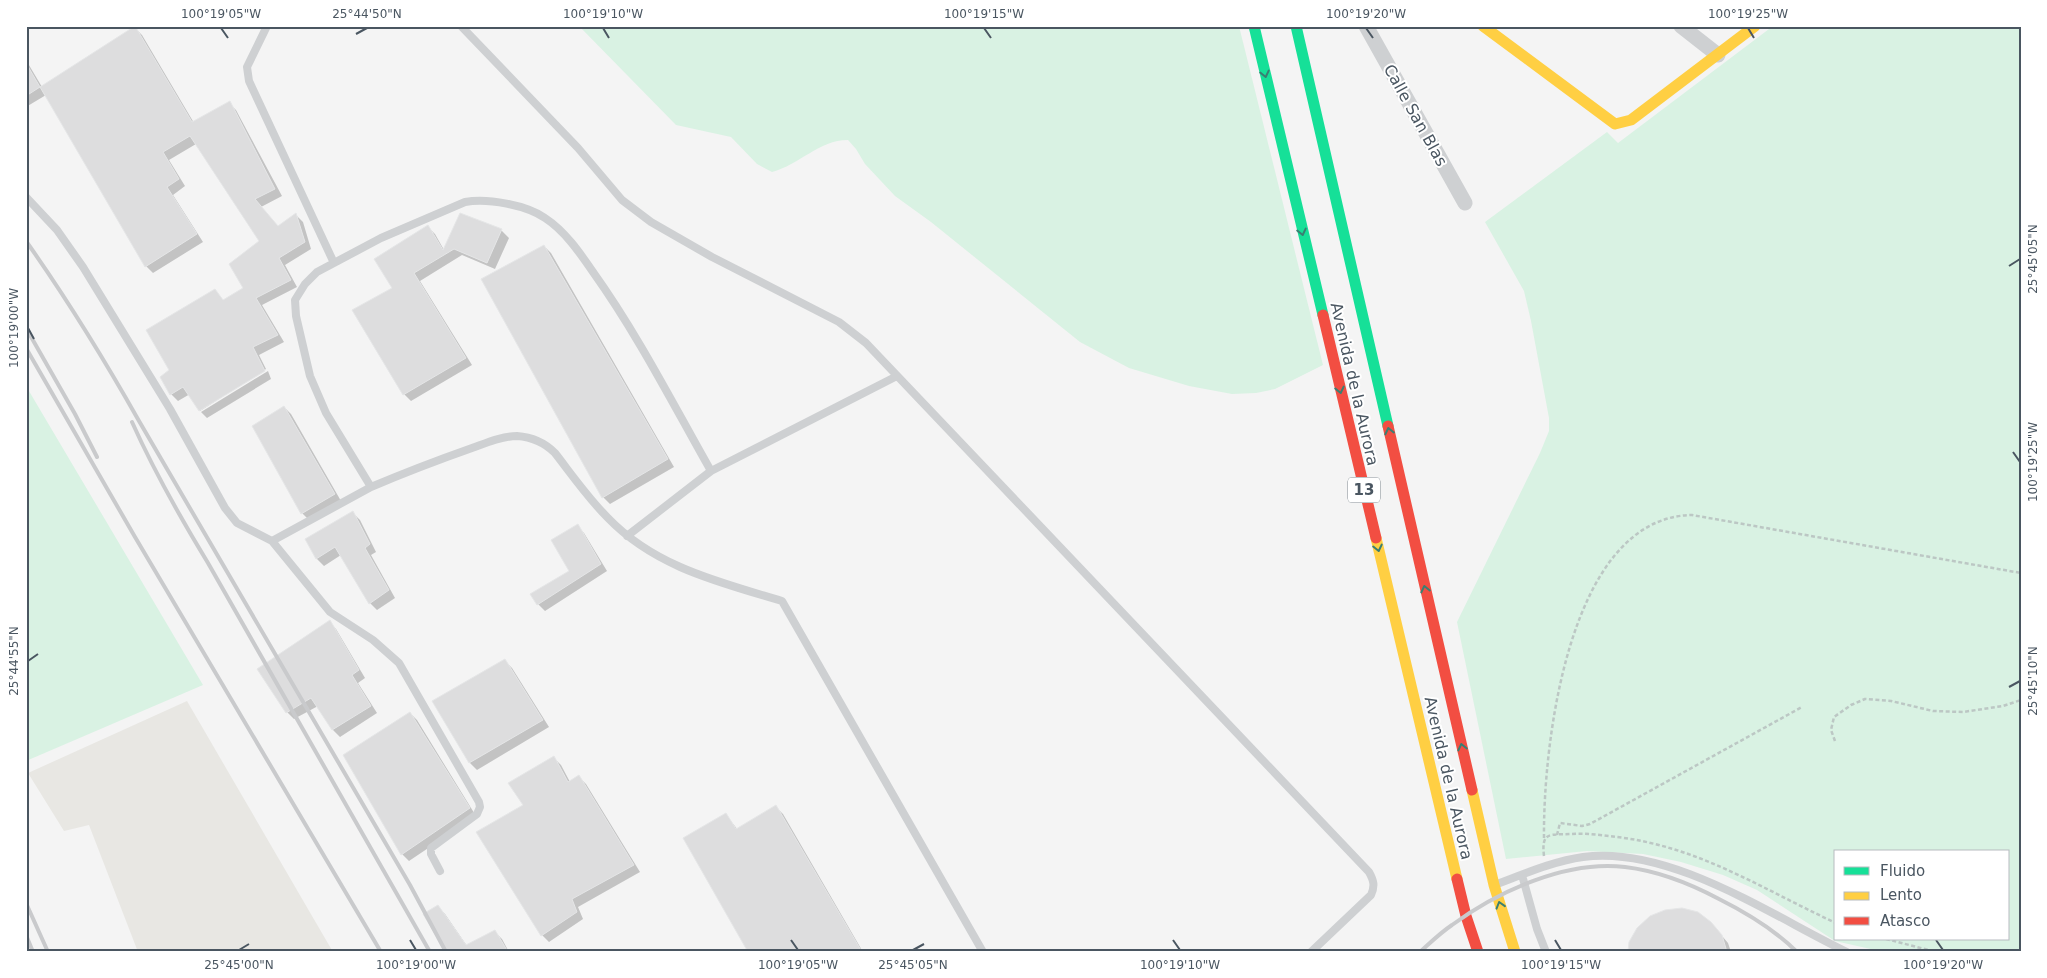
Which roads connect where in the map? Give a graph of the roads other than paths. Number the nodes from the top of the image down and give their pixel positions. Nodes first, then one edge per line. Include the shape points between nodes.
1 (267, 26) edge
2 (461, 26) edge
3 (1254, 26) edge
4 (1296, 26) edge
5 (1366, 26) edge
6 (1483, 26) edge
7 (1681, 26) edge
8 (1755, 26) edge
9 (1718, 55) junction
10 (26, 197) edge
11 (1465, 203) dead end
12 (334, 263) junction
13 (897, 376) junction
14 (711, 471) junction
15 (371, 486) junction
16 (627, 536) junction
17 (272, 541) junction
18 (440, 871) dead end
19 (1522, 875) junction
20 (1494, 885) junction
21 (983, 952) edge
22 (1311, 952) edge
23 (1478, 952) edge
24 (1515, 952) edge
25 (1546, 952) edge
26 (1847, 952) edge

1 - 12 lane via 247,67 249,81
2 - 13 lane via 571,141 622,200 651,222 712,257 839,322 866,343
3 -> 23 main road, Avenida de la Aurora / 13 via 1466,916
20 -> 4 main road, Avenida de la Aurora / 13
5 - 11 street, Calle San Blas
6 - 9 main road via 1615,124 1630,120
7 - 9 street
8 - 9 main road
10 - 17 lane via 57,230 83,267 170,408 225,508 237,524
12 - 14 lane via 381,238 465,202 480,200 503,204 544,217 561,231 586,262 624,318
12 - 15 lane via 317,272 305,284 295,300 296,316 310,376 326,413
13 - 14 lane
13 - 22 lane via 1369,872 1374,888 1370,895
14 - 16 lane
15 - 16 lane via 490,442 525,437 541,442 555,452 594,504
15 - 17 lane
16 - 21 lane via 697,575 782,601
17 - 18 lane via 330,612 373,640 399,663 479,802 477,814 431,848
19 - 20 lane
19 - 25 lane via 1536,929
19 - 26 lane via 1585,857 1614,856 1652,863 1733,892
24 -> 20 main road, Avenida de la Aurora / 13

